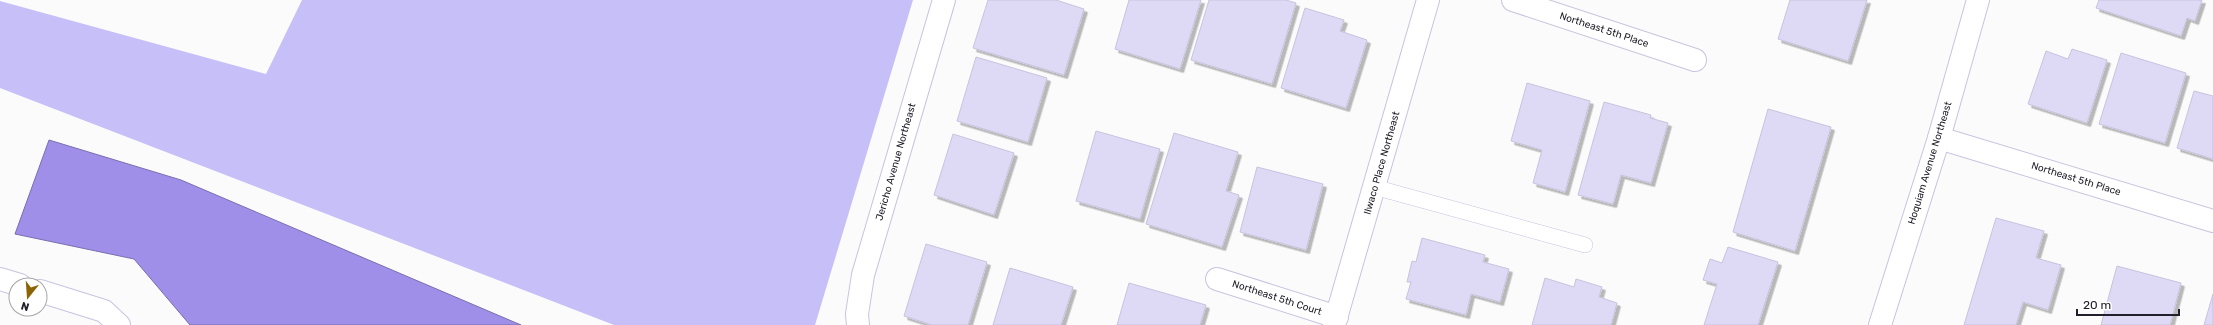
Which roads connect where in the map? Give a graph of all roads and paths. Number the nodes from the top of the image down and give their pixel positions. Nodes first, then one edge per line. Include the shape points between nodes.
1 (944, 0) edge
2 (1428, 0) edge
3 (1513, 0) edge
4 (1978, 0) edge
5 (1695, 60) dead end
6 (1939, 138) junction
7 (1374, 188) junction
8 (2213, 221) edge
9 (1585, 245) dead end
10 (1217, 279) dead end
11 (48, 294) edge
12 (1336, 321) edge
13 (1883, 324) edge
14 (119, 325) edge
15 (858, 325) edge

1 - 15 street, Jericho Avenue Northeast via 863,275 857,314
2 - 7 street, Ilwaco Place Northeast
3 - 5 street, Northeast 5th Place
4 - 6 street, Hoquiam Avenue Northeast
6 - 8 street, Northeast 5th Place
6 - 13 street, Hoquiam Avenue Northeast
7 - 9 lane
7 - 12 street, Ilwaco Place Northeast
10 - 12 street, Northeast 5th Court
11 - 14 street via 104,311

